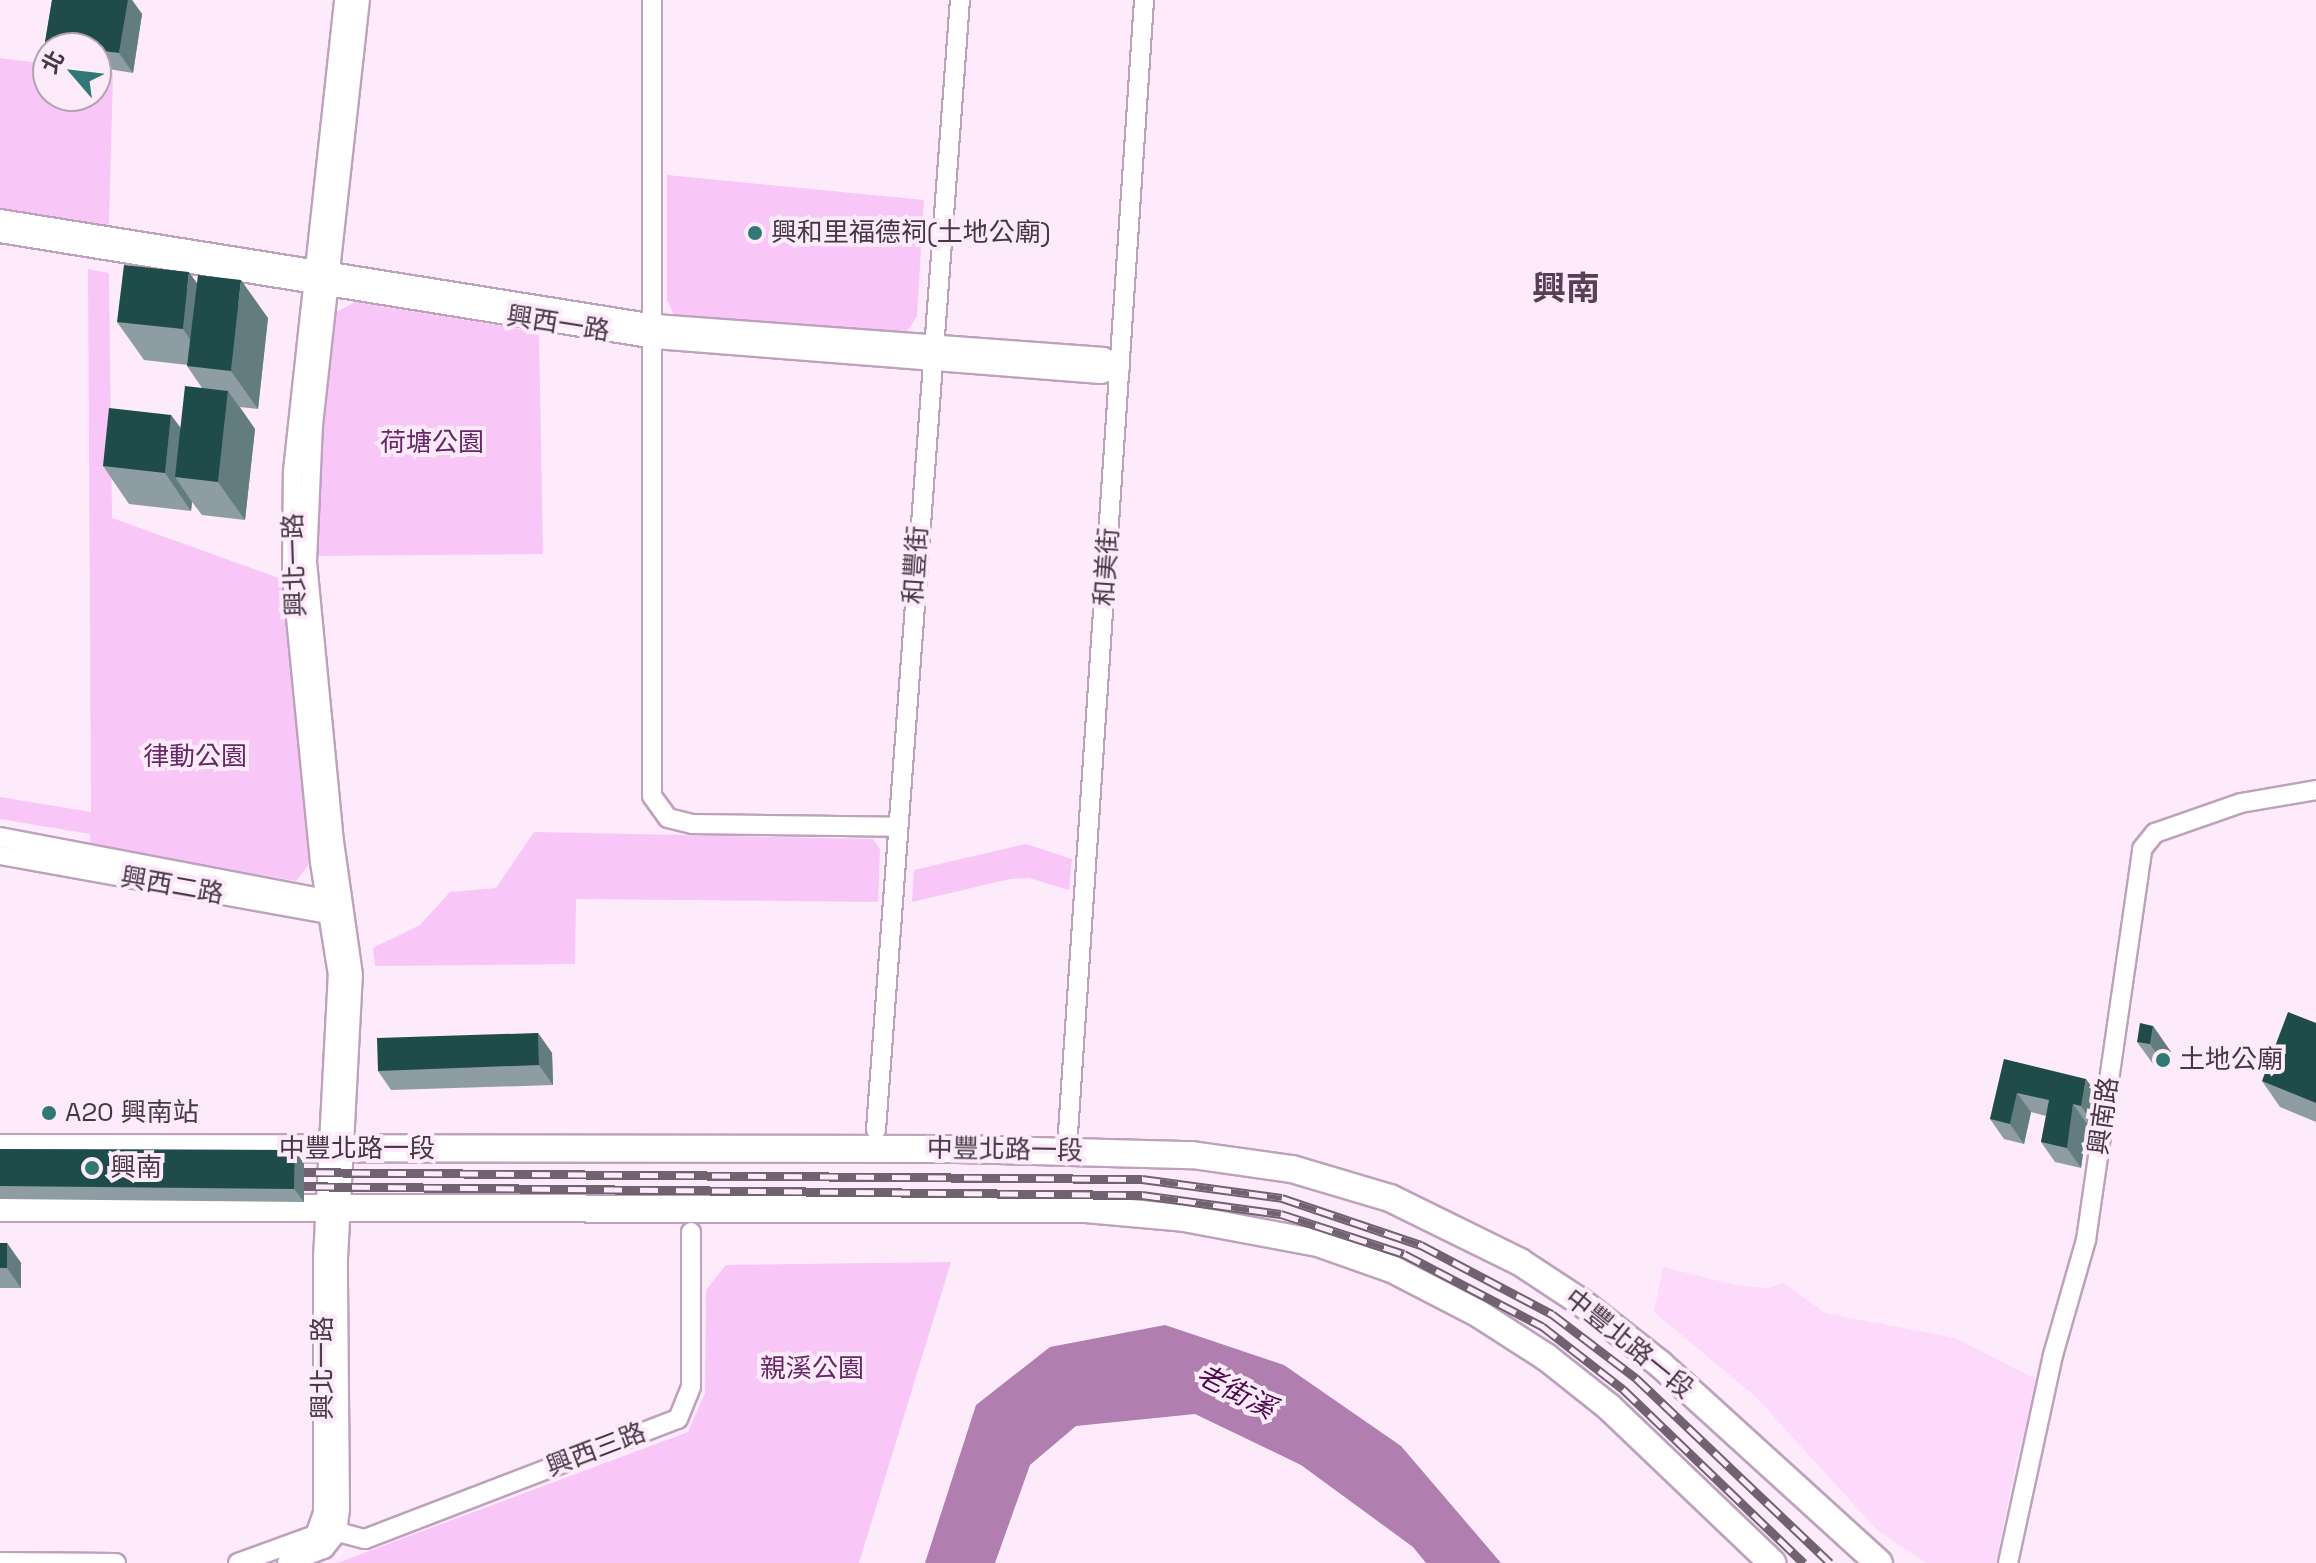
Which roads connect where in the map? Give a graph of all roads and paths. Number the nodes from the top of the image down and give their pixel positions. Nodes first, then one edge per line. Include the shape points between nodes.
1 (344, 0) edge
2 (360, 0) edge
3 (652, 0) edge
4 (960, 0) edge
5 (1144, 0) edge
6 (0, 219) edge
7 (0, 233) edge
8 (322, 279) junction
9 (655, 332) junction
10 (933, 352) junction
11 (1120, 368) junction
12 (2316, 790) edge
13 (896, 827) junction
14 (0, 837) edge
15 (0, 855) edge
16 (332, 905) junction
17 (876, 1130) dead end
18 (1068, 1133) dead end
19 (337, 1143) junction
20 (0, 1148) edge
21 (0, 1208) edge
22 (333, 1210) junction
23 (691, 1232) dead end
24 (329, 1530) junction
25 (0, 1562) edge
26 (116, 1563) edge
27 (238, 1563) edge
28 (287, 1563) edge
29 (1772, 1563) edge
30 (1879, 1563) edge
31 (2008, 1563) edge

1 - 8 street, 興北一路
2 - 8 street
3 - 9 street
4 - 10 street, 和豐街
5 - 11 street, 和美街
6 - 8 street
7 - 8 street, 興西一路
8 - 9 street, 興西一路
8 - 16 street, 興北一路 via 293,471 292,576
9 - 10 street, 興西一路
9 - 13 street via 652,796 658,810 692,824
10 - 11 street, 興西一路 via 1101,374
10 - 13 street, 和豐街
11 - 18 street, 和美街
12 - 31 street, 興南路 via 2227,808 2155,833 2142,849 2086,1240 2053,1355
13 - 17 street, 和豐街
14 - 16 street
15 - 16 street, 興西二路
16 - 19 street, 興北一路 via 353,975
19 - 20 main road, 中豐北路一段
19 - 22 street, 興北一路
19 - 30 main road, 中豐北路一段 via 1131,1152 1292,1169 1390,1198 1520,1262 1581,1302 1660,1364
21 - 22 main road
22 - 24 street, 興北一路
22 - 29 main road via 1086,1209 1184,1218 1318,1243 1392,1269 1479,1314 1546,1357 1609,1407
23 - 24 street, 興西三路 via 691,1386 678,1419 365,1539
24 - 27 street
24 - 28 street via 324,1549
25 - 26 street

